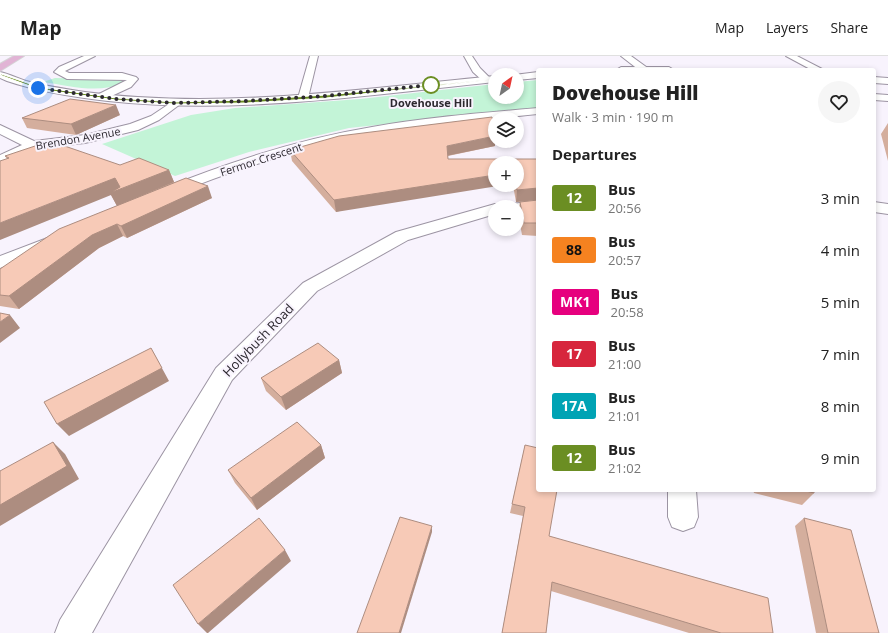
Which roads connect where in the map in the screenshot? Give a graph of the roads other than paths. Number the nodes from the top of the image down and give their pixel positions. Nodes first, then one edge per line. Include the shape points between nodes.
1 (13, 56) edge
2 (20, 56) edge
3 (91, 56) edge
4 (314, 56) edge
5 (468, 56) edge
6 (626, 56) edge
7 (790, 56) edge
8 (0, 59) edge
9 (0, 68) edge
10 (643, 68) edge
11 (816, 68) edge
12 (0, 75) edge
13 (536, 75) edge
14 (524, 76) edge
15 (488, 78) edge
16 (488, 79) edge
17 (876, 80) edge
18 (888, 81) edge
19 (4, 88) dead end
20 (38, 88) junction
21 (101, 97) junction
22 (876, 97) edge
23 (303, 98) junction
24 (888, 98) edge
25 (175, 103) junction
26 (536, 112) edge
27 (0, 129) edge
28 (33, 145) junction
29 (0, 160) edge
30 (158, 196) edge
31 (536, 206) edge
32 (524, 207) edge
33 (876, 207) edge
34 (888, 209) edge
35 (488, 211) edge
36 (64, 236) edge
37 (0, 263) edge
38 (73, 633) edge

1 - 8 main road
2 - 9 main road
3 - 21 street via 59,72 67,76 122,76 133,79 128,85
4 - 23 street
5 - 15 street via 476,70
6 - 10 street
7 - 11 street
12 - 20 street
13 - 14 street
16 - 23 street
17 - 18 street
19 - 20 street
20 - 21 street
21 - 25 street
22 - 24 street
23 - 25 street
25 - 28 street, Brendon Avenue via 154,118 112,134
26 - 30 street, Fermor Crescent via 398,127 300,146 186,184
27 - 28 street via 18,140
28 - 29 street, Brendon Avenue
31 - 32 street
33 - 34 street
35 - 38 street, Hollybush Road via 402,236 310,287 224,374
36 - 37 street

